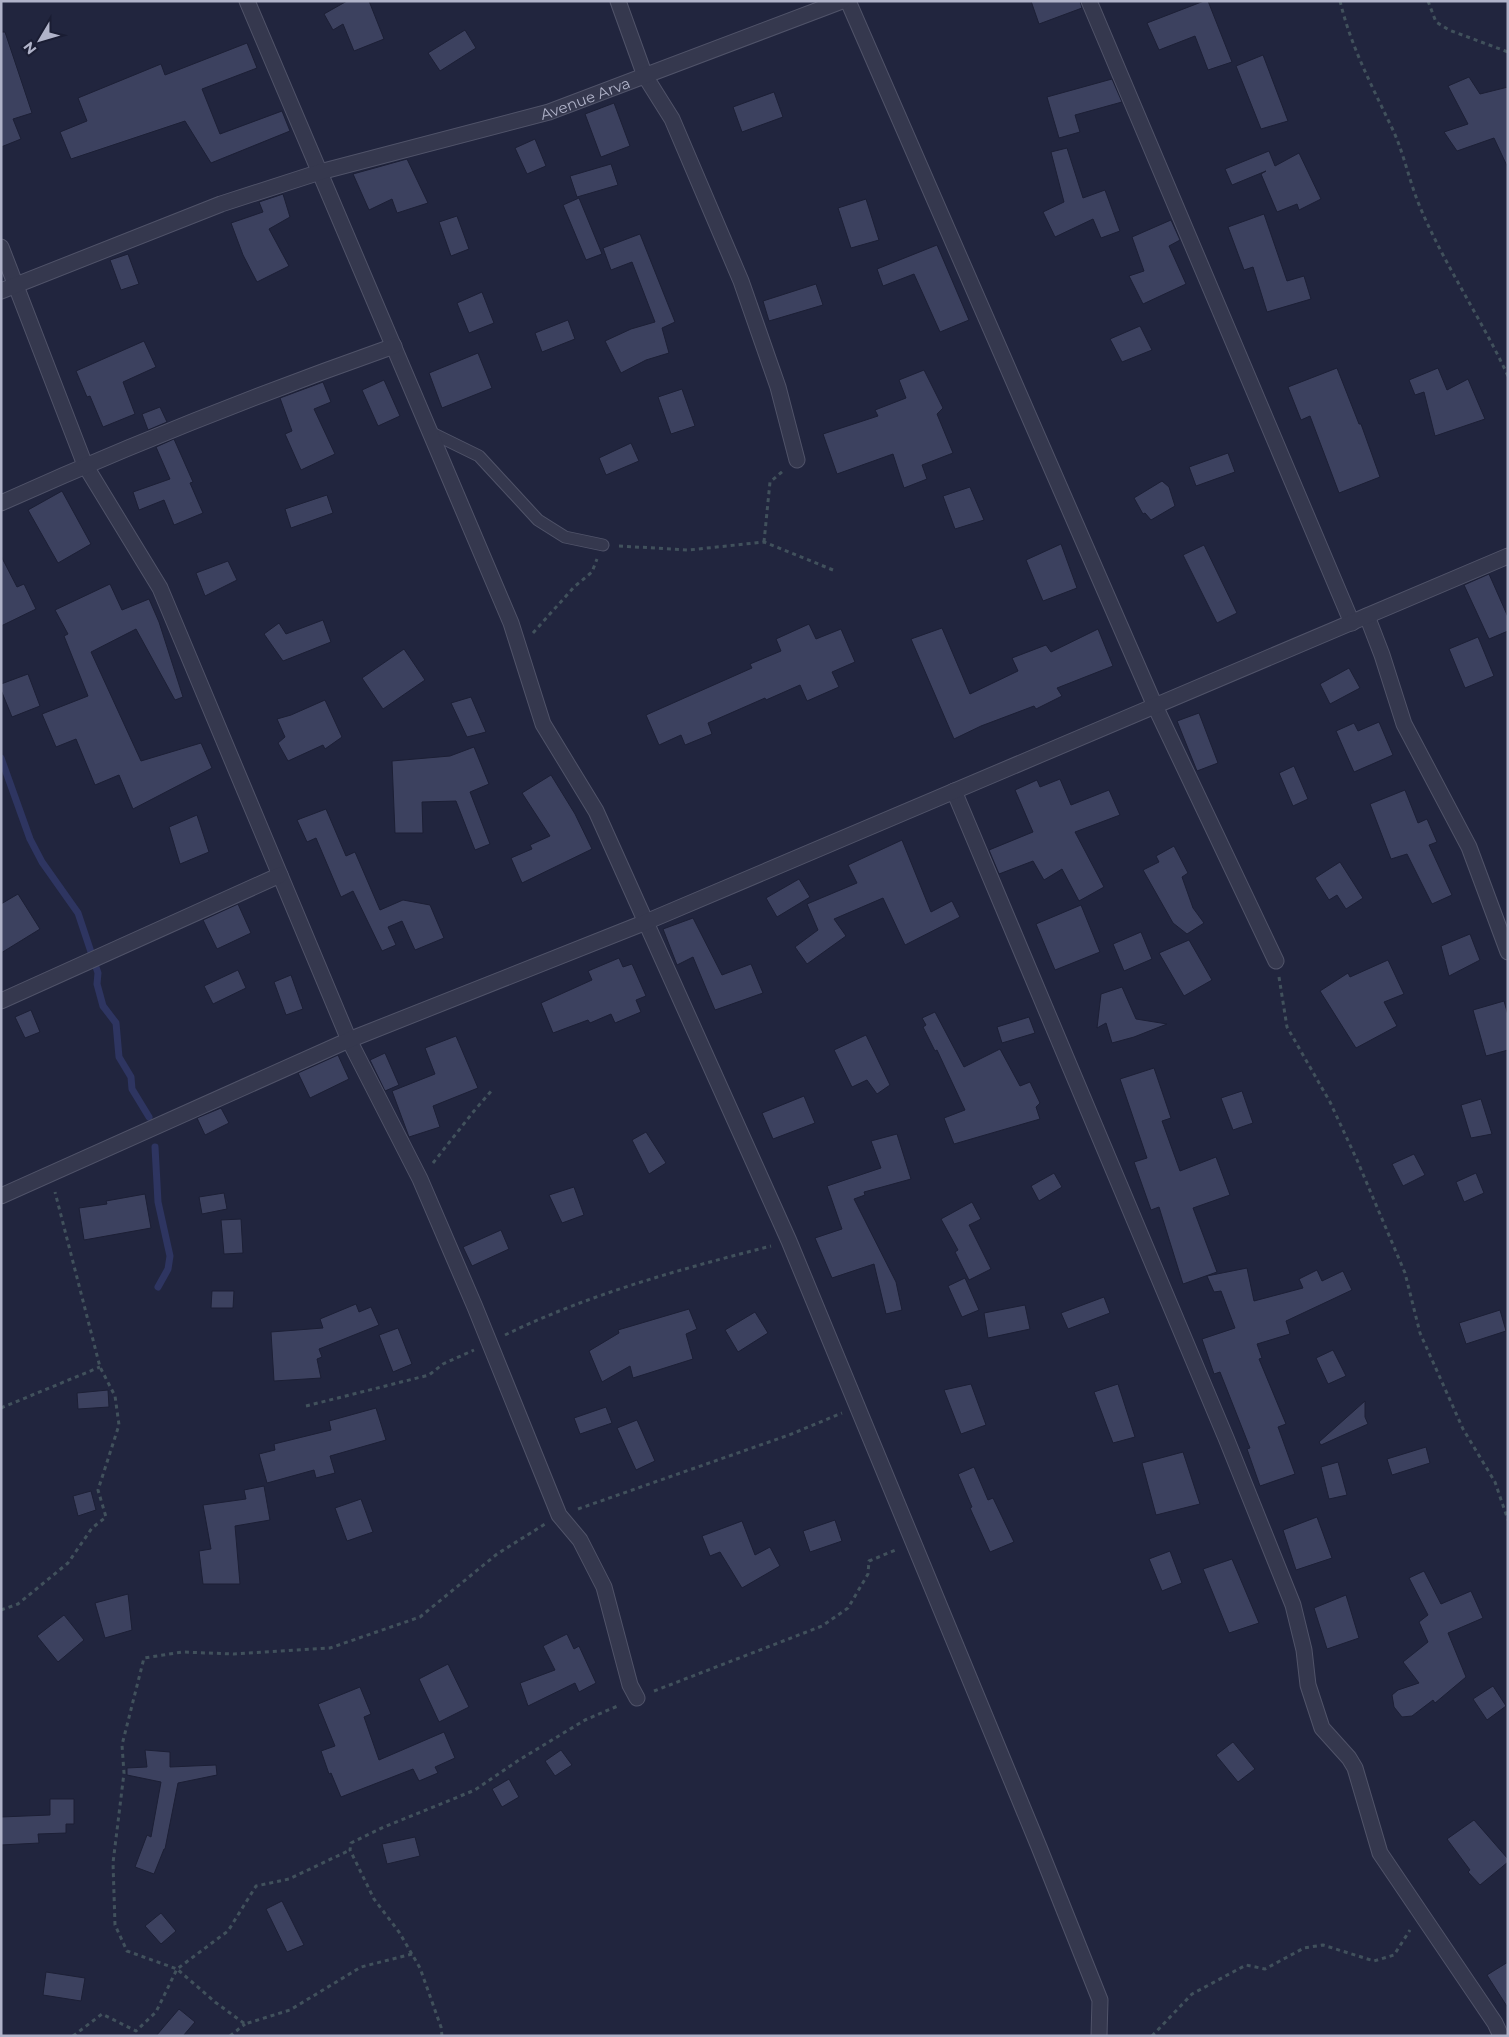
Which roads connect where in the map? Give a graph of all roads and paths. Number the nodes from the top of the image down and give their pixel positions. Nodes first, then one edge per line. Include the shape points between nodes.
1 (248, 1) edge
2 (618, 1) edge
3 (842, 1) edge
4 (848, 1) edge
5 (1089, 1) edge
6 (1340, 1) edge
7 (1428, 1) edge
8 (1508, 52) edge
9 (645, 76) junction
10 (320, 172) junction
11 (1, 247) edge
12 (16, 285) junction
13 (1, 291) edge
14 (394, 346) junction
15 (1508, 376) edge
16 (430, 432) junction
17 (797, 460) joint
18 (85, 465) junction
19 (1, 502) edge
20 (764, 542) junction
21 (603, 545) junction
22 (1508, 556) edge
23 (833, 570) dead end
24 (1367, 616) junction
25 (1352, 623) junction
26 (519, 648) junction
27 (1155, 706) junction
28 (954, 792) junction
29 (280, 875) junction
30 (646, 922) junction
31 (1508, 952) edge
32 (1276, 961) joint
33 (1, 1001) edge
34 (349, 1040) junction
35 (493, 1089) dead end
36 (50, 1174) junction
37 (420, 1179) junction
38 (1, 1196) edge
39 (788, 1241) junction
40 (488, 1343) junction
41 (100, 1367) junction
42 (306, 1406) dead end
43 (856, 1407) junction
44 (1, 1408) edge
45 (558, 1515) junction
46 (1508, 1520) edge
47 (912, 1542) junction
48 (1, 1610) edge
49 (637, 1698) junction
50 (350, 1850) junction
51 (1418, 1911) junction
52 (412, 1954) junction
53 (177, 1969) junction
54 (245, 2024) junction
55 (136, 2031) junction
56 (72, 2036) edge
57 (142, 2036) edge
58 (230, 2036) edge
59 (442, 2036) edge
60 (1099, 2036) edge
61 (1152, 2036) edge
62 (1501, 2036) edge

1 - 10 street
2 - 9 street
3 - 9 street, Avenue Arva
4 - 27 street
5 - 25 street
6 - 15 path via 1360,64 1393,130 1420,207
7 - 8 path via 1436,22
9 - 10 street, Avenue Arva via 549,112
9 - 17 street via 672,119 741,281 778,387
10 - 12 street, Avenue Arva via 221,204
10 - 14 street
11 - 12 street
12 - 13 street, Avenue Arva
12 - 18 street
14 - 16 street
14 - 18 street via 286,384
16 - 21 lane via 479,456 538,520 565,537
16 - 26 street
17 - 20 path via 770,482
18 - 19 street
18 - 29 street via 160,588
20 - 21 path via 689,550
20 - 23 path
21 - 26 path via 592,572 574,587
22 - 24 street
24 - 25 street
24 - 31 street via 1404,724 1469,847
25 - 27 street
26 - 30 street via 543,724 596,811
27 - 28 street
27 - 32 street
28 - 30 street
28 - 51 street via 1293,1605 1304,1650 1308,1685 1322,1728 1355,1768 1377,1848
29 - 33 street
29 - 34 street
30 - 34 street
30 - 39 street
32 - 46 path via 1287,1027 1330,1102 1357,1160 1404,1273 1420,1333 1463,1429 1495,1482
34 - 36 street
34 - 37 street
35 - 37 path
36 - 38 street
36 - 41 path
37 - 40 street
39 - 40 path via 707,1262 604,1295 534,1321
39 - 43 street
40 - 42 path via 443,1364 429,1375
40 - 45 street
41 - 44 path
41 - 48 path via 115,1396 119,1425 98,1490 106,1518 92,1528 68,1563 18,1604
43 - 45 path via 789,1434
43 - 47 street
45 - 49 street via 580,1540 604,1587 630,1685
45 - 53 path via 497,1554 420,1618 330,1648 234,1654 182,1652 144,1658 122,1745 124,1773 113,1863 115,1925 127,1951
47 - 49 path via 869,1561 868,1574 848,1608 822,1626
47 - 60 street via 1100,2000
49 - 50 path via 586,1720 475,1790 384,1827 351,1844
50 - 52 path via 374,1899
50 - 53 path via 289,1879 256,1886 228,1932
51 - 61 path via 1408,1936 1394,1955 1374,1961 1323,1945 1304,1948 1265,1970 1246,1965 1192,1994
51 - 62 street
52 - 54 path via 361,1967 290,2010
52 - 59 path via 420,1968
53 - 54 path
53 - 55 path via 156,2012
54 - 58 path
55 - 56 path via 102,2014
55 - 57 path

